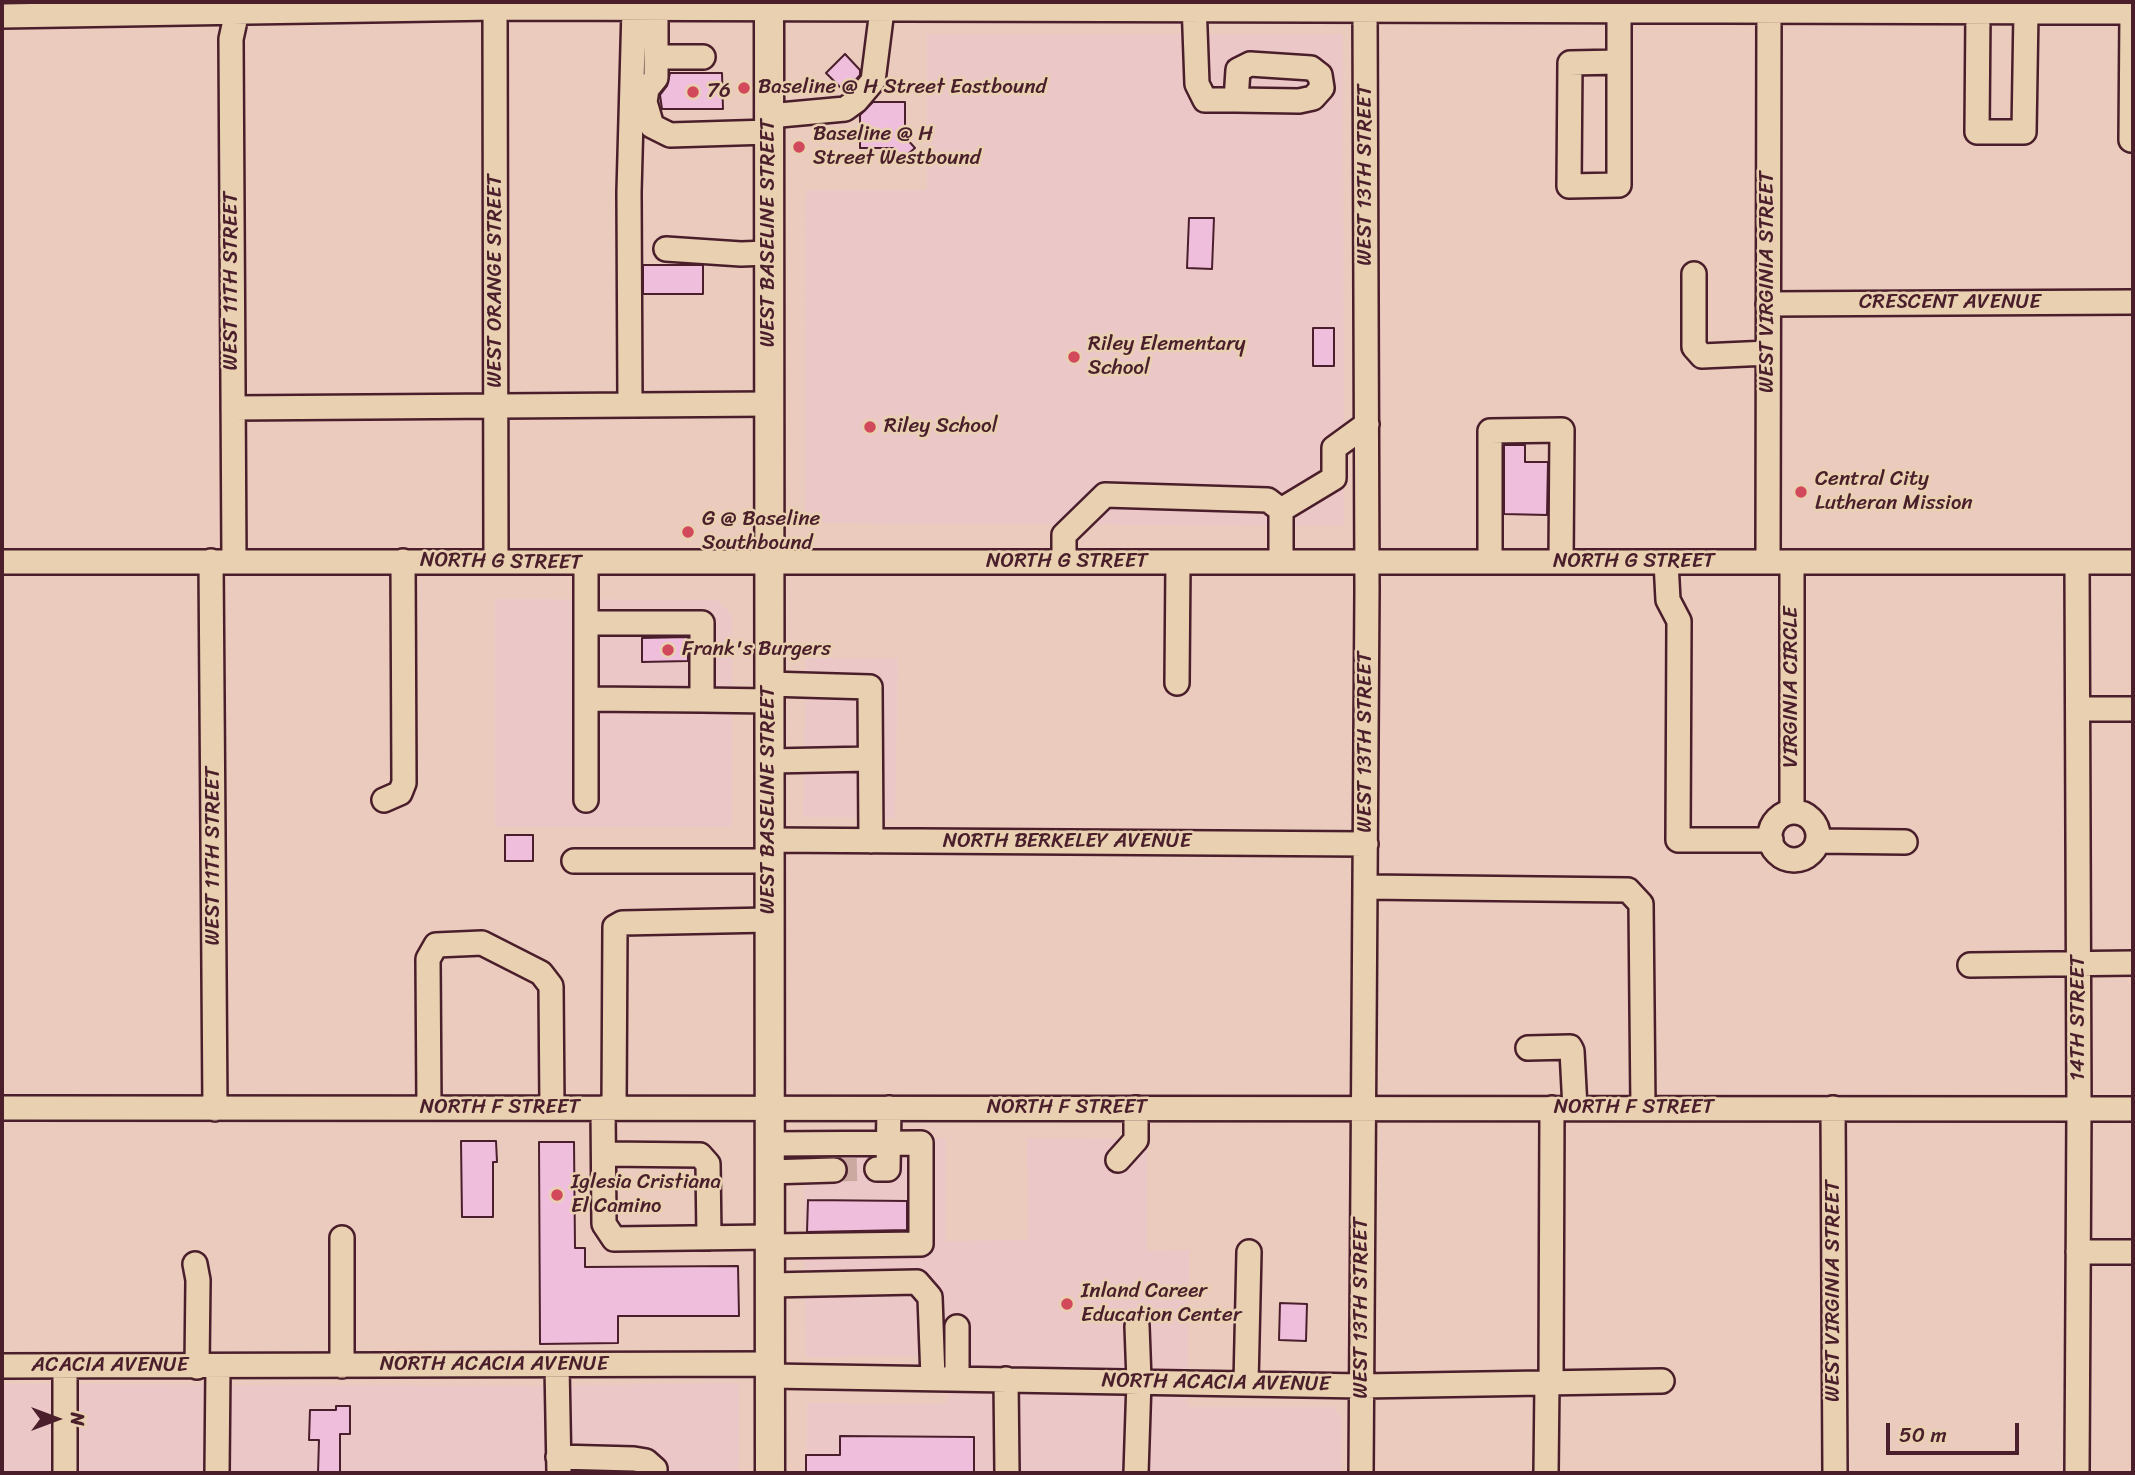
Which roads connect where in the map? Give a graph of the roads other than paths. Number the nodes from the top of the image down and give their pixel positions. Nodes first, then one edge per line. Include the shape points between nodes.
1 (495, 5) edge
2 (769, 6) edge
3 (957, 6) edge
4 (1073, 6) edge
5 (1194, 6) edge
6 (1769, 6) edge
7 (238, 7) edge
8 (645, 9) junction
9 (882, 10) junction
10 (1365, 10) junction
11 (1619, 10) junction
12 (1978, 12) junction
13 (2026, 12) junction
14 (2132, 12) edge
15 (2, 16) edge
16 (657, 57) junction
17 (703, 57) dead end
18 (1619, 62) junction
19 (1236, 100) dead end
20 (769, 124) junction
21 (2131, 140) dead end
22 (666, 249) dead end
23 (768, 253) junction
24 (1694, 274) dead end
25 (2133, 302) edge
26 (1768, 304) junction
27 (1768, 353) junction
28 (769, 404) junction
29 (630, 405) junction
30 (496, 406) junction
31 (233, 408) junction
32 (1367, 424) junction
33 (1281, 510) junction
34 (222, 561) junction
35 (403, 561) junction
36 (496, 561) junction
37 (1281, 561) junction
38 (1367, 561) junction
39 (1490, 561) junction
40 (2, 562) edge
41 (1064, 562) junction
42 (1178, 562) junction
43 (1561, 562) junction
44 (1665, 562) junction
45 (1768, 562) junction
46 (1792, 562) junction
47 (2077, 562) junction
48 (2133, 562) edge
49 (586, 563) junction
50 (769, 563) junction
51 (586, 623) junction
52 (1177, 683) dead end
53 (769, 693) junction
54 (586, 699) junction
55 (702, 700) junction
56 (2078, 709) junction
57 (2133, 709) edge
58 (870, 759) junction
59 (771, 761) junction
60 (384, 800) dead end
61 (586, 800) dead end
62 (1792, 812) junction
63 (1771, 840) junction
64 (871, 841) junction
65 (1818, 841) junction
66 (1906, 842) dead end
67 (1366, 844) junction
68 (769, 851) junction
69 (574, 861) dead end
70 (1365, 887) junction
71 (769, 920) junction
72 (2079, 963) junction
73 (2133, 963) edge
74 (1970, 965) dead end
75 (1528, 1048) dead end
76 (2, 1108) edge
77 (429, 1108) junction
78 (552, 1108) junction
79 (609, 1108) junction
80 (769, 1108) junction
81 (889, 1108) junction
82 (1136, 1108) junction
83 (1364, 1108) junction
84 (1552, 1108) junction
85 (1575, 1108) junction
86 (1643, 1108) junction
87 (1833, 1108) junction
88 (215, 1109) junction
89 (2079, 1109) junction
90 (2133, 1109) edge
91 (889, 1143) junction
92 (769, 1144) junction
93 (604, 1154) junction
94 (1118, 1160) dead end
95 (877, 1169) dead end
96 (834, 1170) tunnel mouth
97 (769, 1172) junction
98 (342, 1238) dead end
99 (709, 1238) junction
100 (770, 1241) junction
101 (1249, 1252) dead end
102 (2078, 1252) junction
103 (2133, 1252) edge
104 (195, 1264) dead end
105 (770, 1285) junction
106 (1137, 1326) dead end
107 (957, 1327) dead end
108 (557, 1365) junction
109 (2, 1366) edge
110 (65, 1366) junction
111 (342, 1366) junction
112 (207, 1367) junction
113 (771, 1370) junction
114 (933, 1378) junction
115 (957, 1378) junction
116 (1006, 1379) junction
117 (1139, 1381) junction
118 (1662, 1381) dead end
119 (1246, 1383) junction
120 (1549, 1383) junction
121 (1362, 1385) junction
122 (559, 1465) edge
123 (65, 1473) edge
124 (217, 1473) edge
125 (655, 1473) edge
126 (770, 1473) edge
127 (1007, 1473) edge
128 (1136, 1473) edge
129 (1361, 1473) edge
130 (1546, 1473) edge
131 (1835, 1473) edge
132 (2077, 1473) edge

1 - 7 street
1 - 8 street
1 - 30 street, WEST ORANGE STREET
2 - 8 street
2 - 9 street
2 - 20 main road, WEST BASELINE STREET
3 - 4 street
3 - 9 street
4 - 5 street
5 - 10 street
5 - 19 street via 1197,84 1205,100
6 - 11 street
6 - 12 street
6 - 26 street, WEST VIRGINIA STREET
7 - 15 street
7 - 31 street, WEST 11TH STREET via 231,38
8 - 16 street
8 - 29 street via 629,192
9 - 20 street via 873,81 856,101 845,109
10 - 11 street
10 - 32 street, WEST 13TH STREET
11 - 18 street
12 - 13 street
12 - 13 street via 1977,132 2024,132
13 - 14 street
14 - 21 street
16 - 17 street
16 - 20 street via 656,78 647,89 645,102 652,125 670,135
18 - 18 street via 1619,185 1569,186 1570,62
20 - 23 main road, WEST BASELINE STREET
22 - 23 street
23 - 28 main road, WEST BASELINE STREET
24 - 27 street via 1694,347 1702,356
25 - 26 street, CRESCENT AVENUE
26 - 27 street, WEST VIRGINIA STREET
27 - 45 street, WEST VIRGINIA STREET
28 - 29 street
28 - 50 main road, WEST BASELINE STREET
29 - 30 street
30 - 31 street
30 - 36 street, WEST ORANGE STREET
31 - 34 street, WEST 11TH STREET
32 - 33 street via 1334,448 1335,478
32 - 38 street, WEST 13TH STREET
33 - 37 street
33 - 41 street via 1268,500 1105,495 1064,536
34 - 35 street, NORTH G STREET
34 - 40 street, NORTH G STREET
34 - 88 street, WEST 11TH STREET
35 - 36 street, NORTH G STREET
35 - 60 street via 404,783 400,793
36 - 49 street, NORTH G STREET
37 - 38 street, NORTH G STREET
37 - 42 street, NORTH G STREET
38 - 39 street, NORTH G STREET
38 - 67 street, WEST 13TH STREET
39 - 43 street, NORTH G STREET
39 - 43 street via 1490,431 1562,430
41 - 42 street, NORTH G STREET
41 - 50 street, NORTH G STREET
42 - 52 street
43 - 44 street, NORTH G STREET
44 - 45 street, NORTH G STREET
44 - 63 street via 1668,600 1679,621 1678,840
45 - 46 street, NORTH G STREET
46 - 47 street, NORTH G STREET
46 - 62 street, VIRGINIA CIRCLE
47 - 48 street, NORTH G STREET
47 - 56 street, 14TH STREET
49 - 50 street, NORTH G STREET
49 - 51 street
50 - 53 main road, WEST BASELINE STREET
51 - 54 street
51 - 55 street via 702,623
53 - 55 street
53 - 58 street via 870,687
53 - 59 main road, WEST BASELINE STREET
54 - 55 street
54 - 61 street
56 - 57 street
56 - 72 street, 14TH STREET
58 - 59 street
58 - 64 street
59 - 68 main road, WEST BASELINE STREET
62 - 63 street via 1775,821
62 - 65 street via 1812,820
63 - 65 street via 1783,857 1794,860 1805,858
64 - 67 street, NORTH BERKELEY AVENUE
64 - 68 street, NORTH BERKELEY AVENUE
65 - 66 street
67 - 70 street, WEST 13TH STREET
68 - 69 street, NORTH BERKELEY AVENUE
68 - 71 main road, WEST BASELINE STREET
70 - 83 street, WEST 13TH STREET
70 - 86 street via 1628,890 1641,904
71 - 79 street via 622,923 615,927
71 - 80 main road, WEST BASELINE STREET
72 - 73 street
72 - 74 street
72 - 89 street, 14TH STREET
75 - 85 street via 1570,1047
76 - 88 street, NORTH F STREET
77 - 78 street, NORTH F STREET
77 - 78 street via 428,959 436,945 482,943 541,973 551,986
77 - 88 street, NORTH F STREET
78 - 79 street, NORTH F STREET
79 - 80 street, NORTH F STREET
79 - 93 street
80 - 81 street, NORTH F STREET
80 - 92 main road, WEST BASELINE STREET
81 - 82 street, NORTH F STREET
81 - 91 street
82 - 83 street, NORTH F STREET
82 - 94 street via 1136,1140
83 - 84 street, NORTH F STREET
83 - 121 street, WEST 13TH STREET
84 - 85 street, NORTH F STREET
84 - 120 street
85 - 86 street, NORTH F STREET
86 - 87 street, NORTH F STREET
87 - 89 street, NORTH F STREET
87 - 131 street, WEST VIRGINIA STREET
89 - 90 street, NORTH F STREET
89 - 102 street, 14TH STREET
91 - 92 street
91 - 95 street via 888,1169
91 - 100 street via 921,1143 921,1244
92 - 97 main road, WEST BASELINE STREET
93 - 99 street via 700,1155 708,1164
93 - 99 street via 604,1224 614,1239
96 - 97 street
97 - 100 main road, WEST BASELINE STREET
98 - 111 street
99 - 100 street
100 - 105 main road, WEST BASELINE STREET
101 - 119 street
102 - 103 street
102 - 132 street, 14TH STREET
104 - 112 street
105 - 113 main road, WEST BASELINE STREET
105 - 114 street via 916,1282 930,1297
106 - 117 street
107 - 115 street
108 - 111 street, NORTH ACACIA AVENUE
108 - 113 street, NORTH ACACIA AVENUE
108 - 122 street
109 - 110 street, ACACIA AVENUE
110 - 112 street, ACACIA AVENUE
110 - 123 street
111 - 112 street, NORTH ACACIA AVENUE
112 - 124 street
113 - 114 street, NORTH ACACIA AVENUE
113 - 126 main road, WEST BASELINE STREET
114 - 115 street, NORTH ACACIA AVENUE
115 - 116 street, NORTH ACACIA AVENUE
116 - 117 street, NORTH ACACIA AVENUE
116 - 127 street
117 - 119 street, NORTH ACACIA AVENUE
117 - 128 street
118 - 120 street, NORTH ACACIA AVENUE
119 - 121 street, NORTH ACACIA AVENUE
120 - 121 street, NORTH ACACIA AVENUE
120 - 130 street
121 - 129 street, WEST 13TH STREET
122 - 125 street via 634,1459 646,1461

